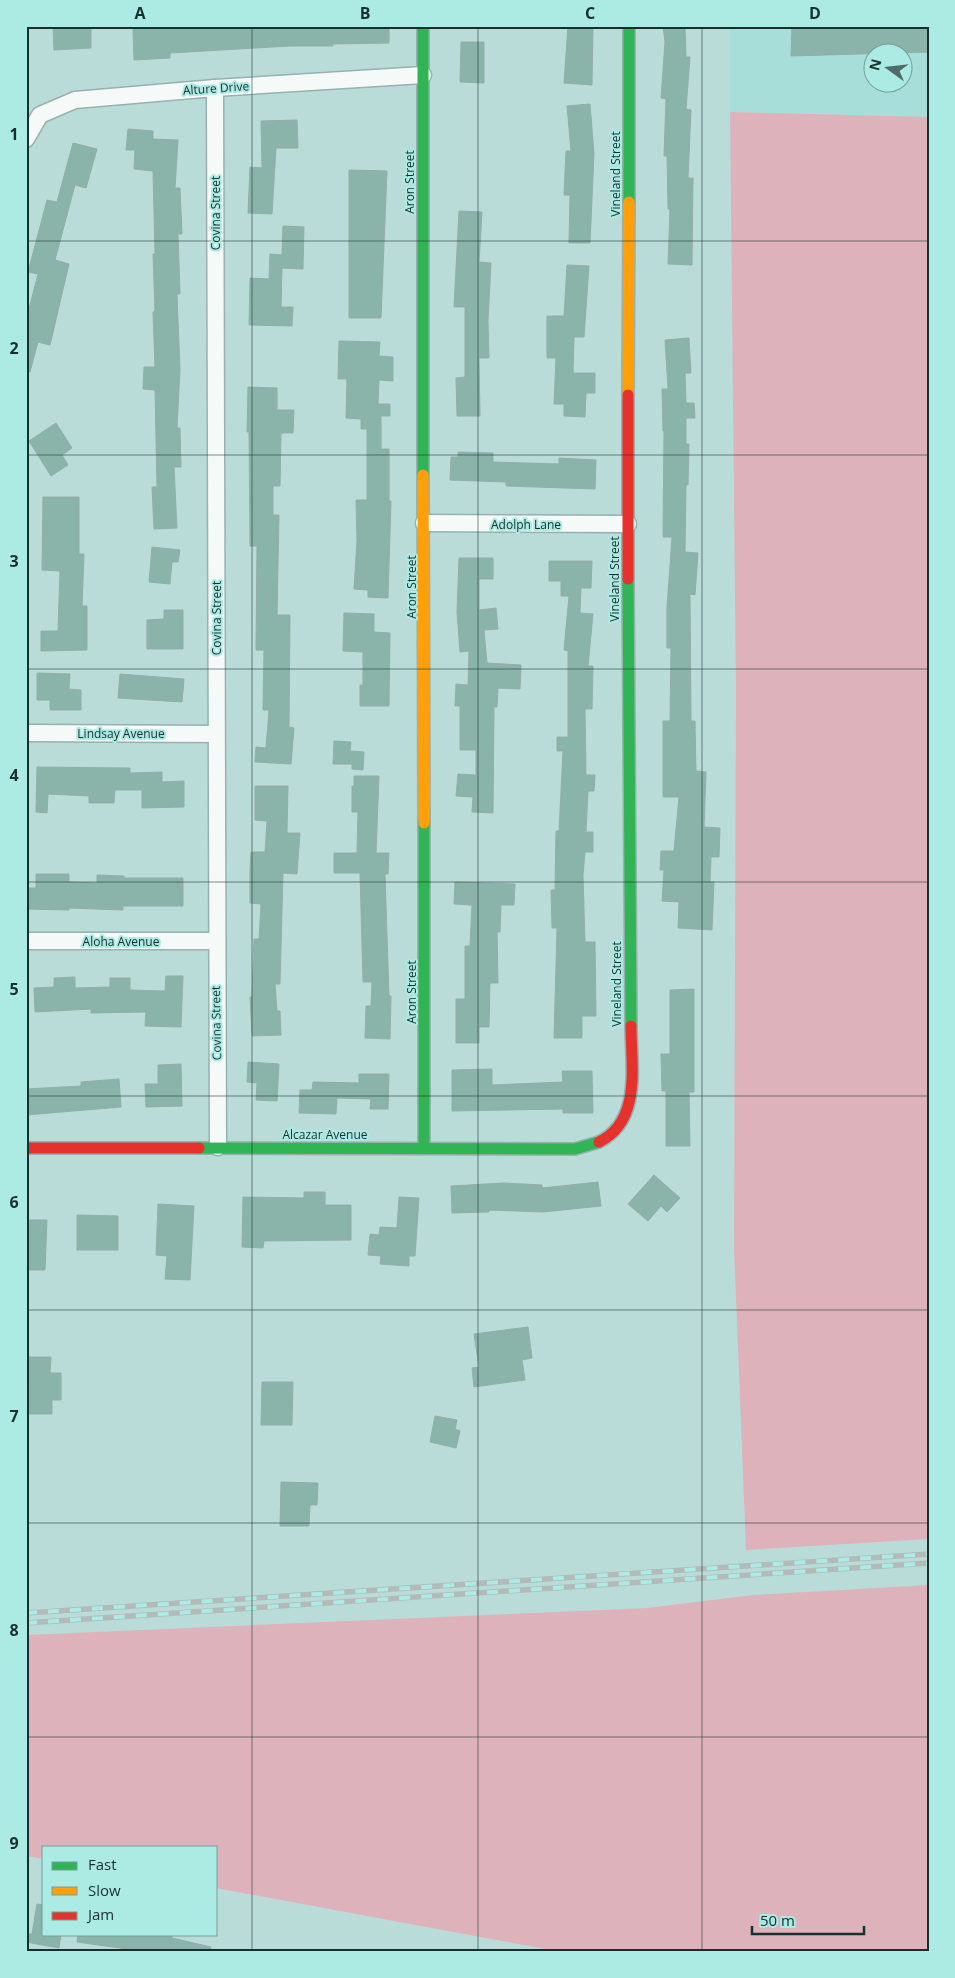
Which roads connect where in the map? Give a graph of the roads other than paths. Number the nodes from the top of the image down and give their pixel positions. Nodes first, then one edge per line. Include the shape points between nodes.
1 (423, 26) edge
2 (629, 26) edge
3 (423, 74) junction
4 (215, 88) junction
5 (26, 139) edge
6 (424, 523) junction
7 (628, 524) junction
8 (26, 734) edge
9 (216, 734) junction
10 (26, 941) edge
11 (216, 941) junction
12 (618, 1130) joint
13 (218, 1147) junction
14 (26, 1148) edge
15 (424, 1148) junction

1 - 3 street, Aron Street
2 - 7 street, Vineland Street
3 - 4 street, Alture Drive
3 - 6 street, Aron Street
4 - 5 street, Alture Drive via 74,100 40,115
4 - 9 street, Covina Street
6 - 7 street, Adolph Lane
6 - 15 street, Aron Street
7 - 12 street, Vineland Street via 631,1102
8 - 9 street, Lindsay Avenue
9 - 11 street, Covina Street
10 - 11 street, Aloha Avenue
11 - 13 street, Covina Street
12 - 15 street, Alcazar Avenue via 598,1143 575,1149
13 - 14 street, Alcazar Avenue
13 - 15 street, Alcazar Avenue

